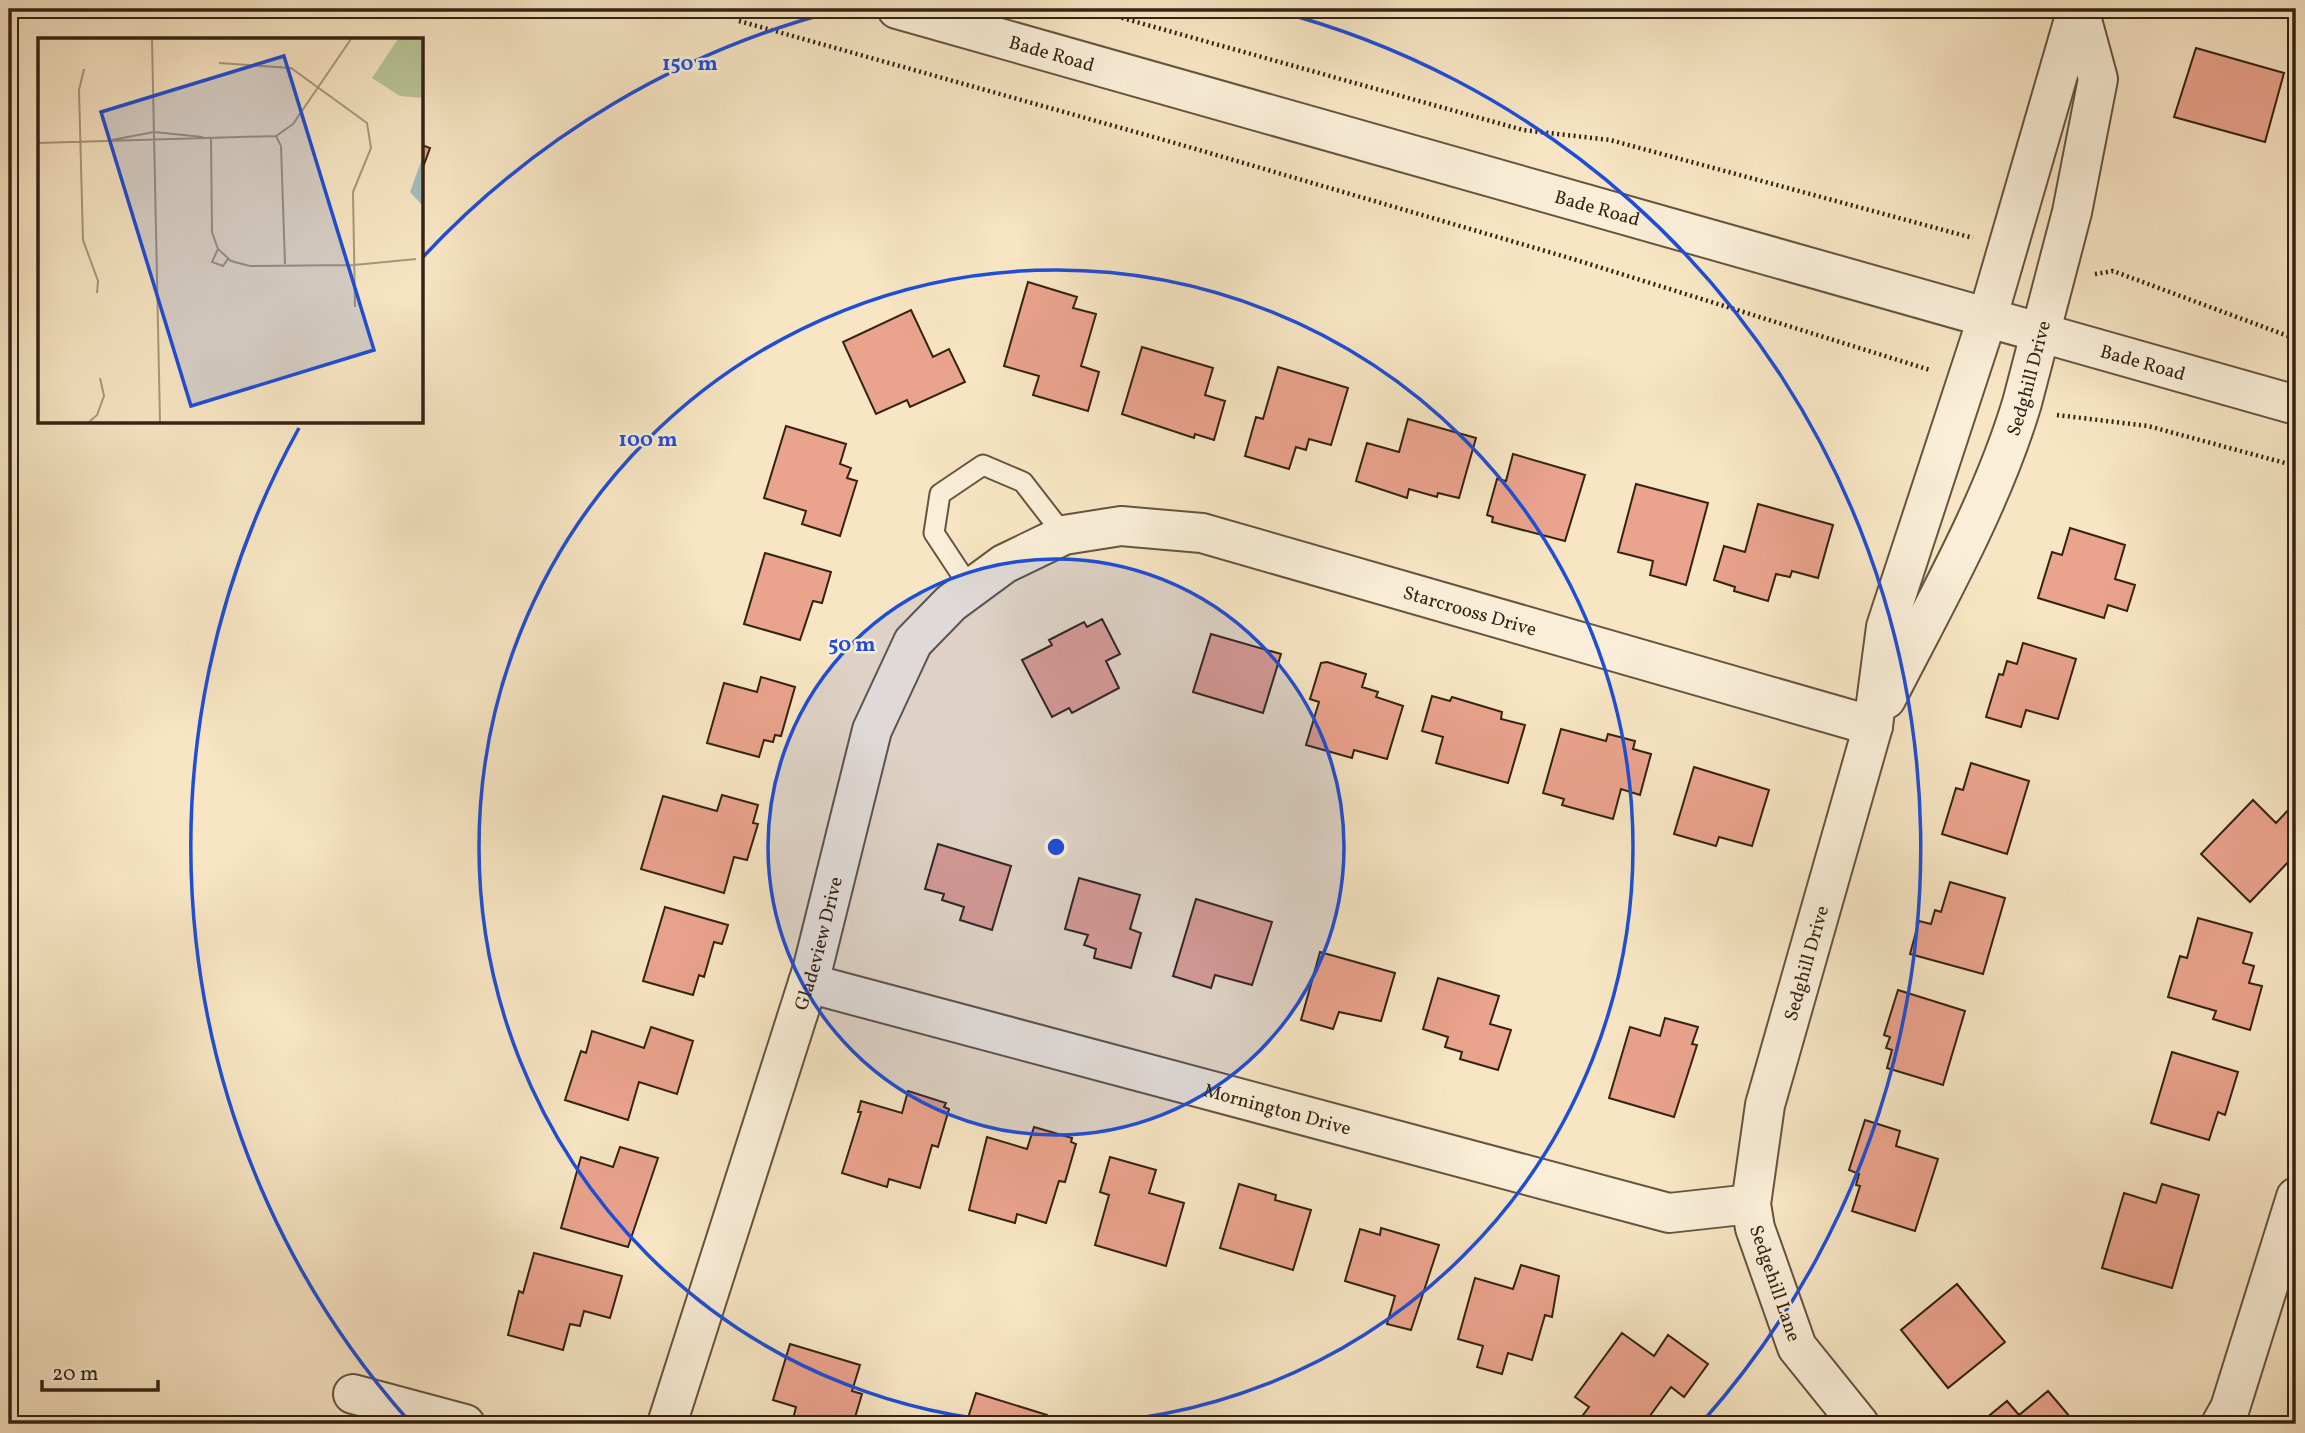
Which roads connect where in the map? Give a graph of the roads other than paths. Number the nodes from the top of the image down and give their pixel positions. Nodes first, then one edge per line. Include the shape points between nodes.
1 (898, 9) edge
2 (2078, 9) edge
3 (1987, 319) junction
4 (2042, 334) junction
5 (2296, 405) edge
6 (1064, 535) junction
7 (971, 589) junction
8 (1873, 726) junction
9 (808, 983) junction
10 (2296, 1197) edge
11 (1751, 1204) junction
12 (353, 1394) dead end
13 (464, 1424) edge
14 (667, 1424) edge
15 (1859, 1424) edge
16 (2221, 1424) edge

1 - 3 street, Bade Road
2 - 3 street, Sedghill Drive
2 - 4 street, Sedghill Drive via 2098,79
3 - 4 street, Bade Road
3 - 8 street, Sedghill Drive via 1886,627
4 - 5 street, Bade Road
4 - 8 street, Sedghill Drive via 2014,434
6 - 7 street, Gladeview Drive via 1004,564
6 - 7 lane via 1023,482 984,465 940,494 934,533
6 - 8 street, Starcrooss Drive via 1121,526 1202,533
7 - 9 street, Gladeview Drive via 913,642 872,730
8 - 11 street, Sedghill Drive via 1765,1105
9 - 11 street, Mornington Drive via 1669,1213
9 - 14 street, Gladeview Drive
10 - 16 street via 2230,1408
11 - 15 street, Sedgehill Lane via 1755,1228 1797,1347
12 - 13 street

